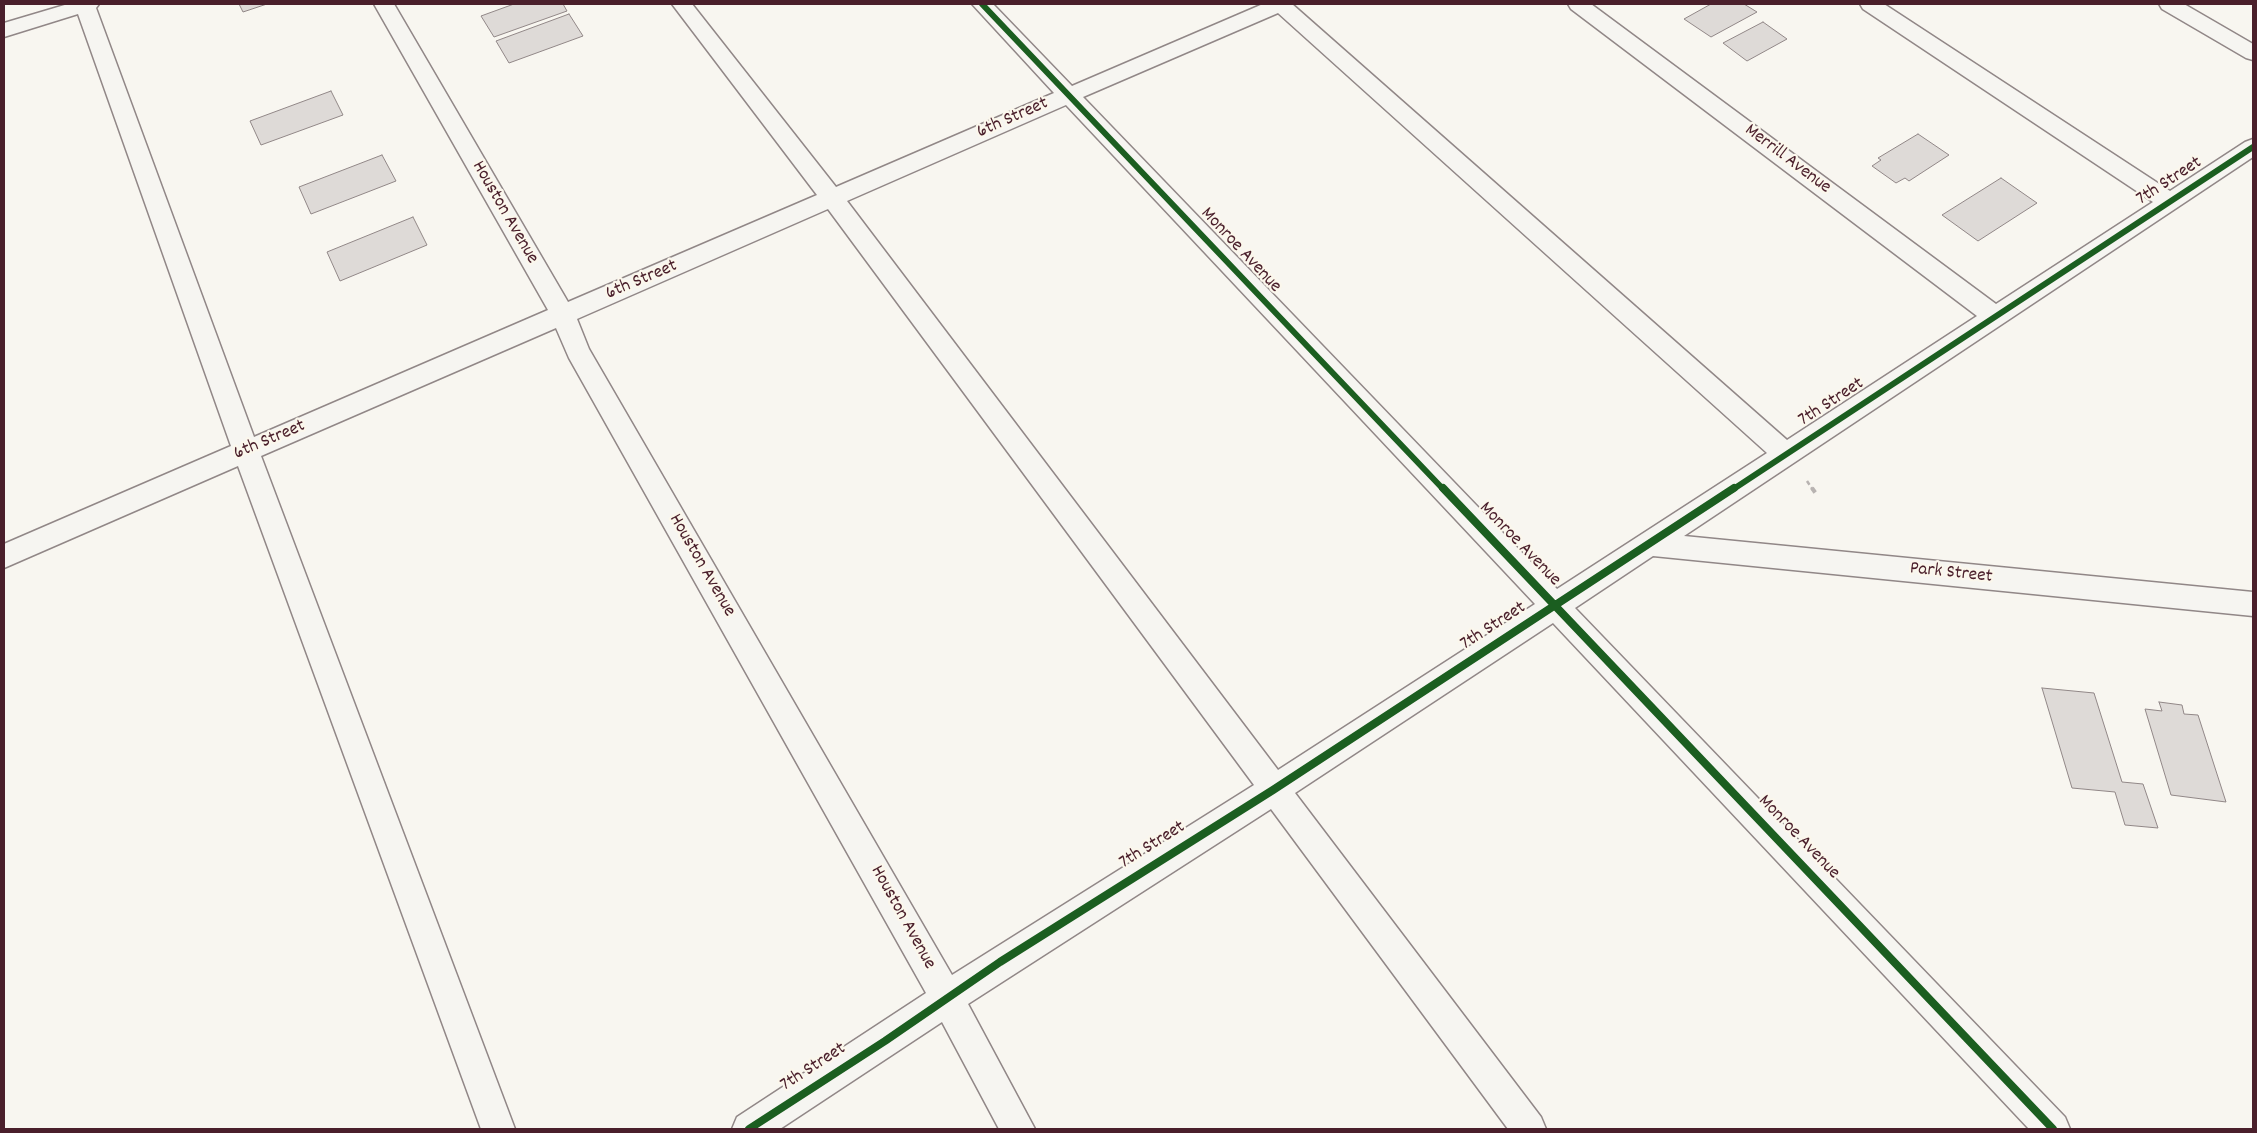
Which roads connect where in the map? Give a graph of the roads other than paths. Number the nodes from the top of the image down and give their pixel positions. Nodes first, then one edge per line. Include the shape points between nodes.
1 (87, 4) edge
2 (384, 4) edge
3 (682, 4) edge
4 (982, 4) edge
5 (1280, 4) edge
6 (1578, 4) edge
7 (1870, 4) edge
8 (2169, 4) edge
9 (4, 30) edge
10 (2253, 53) edge
11 (1069, 95) junction
12 (2253, 146) edge
13 (832, 198) junction
14 (2170, 202) junction
15 (563, 315) junction
16 (1996, 317) junction
17 (246, 452) junction
18 (1785, 453) junction
19 (1649, 544) junction
20 (4, 556) edge
21 (2253, 604) edge
22 (1555, 606) junction
23 (1273, 790) junction
24 (946, 999) junction
25 (498, 1129) edge
26 (749, 1129) edge
27 (1018, 1129) edge
28 (1529, 1129) edge
29 (2053, 1129) edge

1 - 9 street
1 - 17 street
2 - 15 street, Houston Avenue
3 - 13 street
4 - 11 street, Monroe Avenue
5 - 11 street, 6th Street
5 - 18 street
6 - 16 street, Merrill Avenue
7 - 14 street
8 - 10 street
11 - 13 street, 6th Street
11 - 22 street, Monroe Avenue
12 - 14 street, 7th Street
13 - 15 street, 6th Street
13 - 23 street
14 - 16 street, 7th Street
15 - 17 street, 6th Street
15 - 24 street, Houston Avenue via 578,351 912,934
16 - 18 street, 7th Street
17 - 20 street, 6th Street
17 - 25 street
18 - 19 street, 7th Street
19 - 21 street, Park Street
19 - 22 street, 7th Street
22 - 23 street, 7th Street
22 - 29 street, Monroe Avenue
23 - 24 street, 7th Street
23 - 28 street
24 - 26 street, 7th Street
24 - 27 street, Houston Avenue

